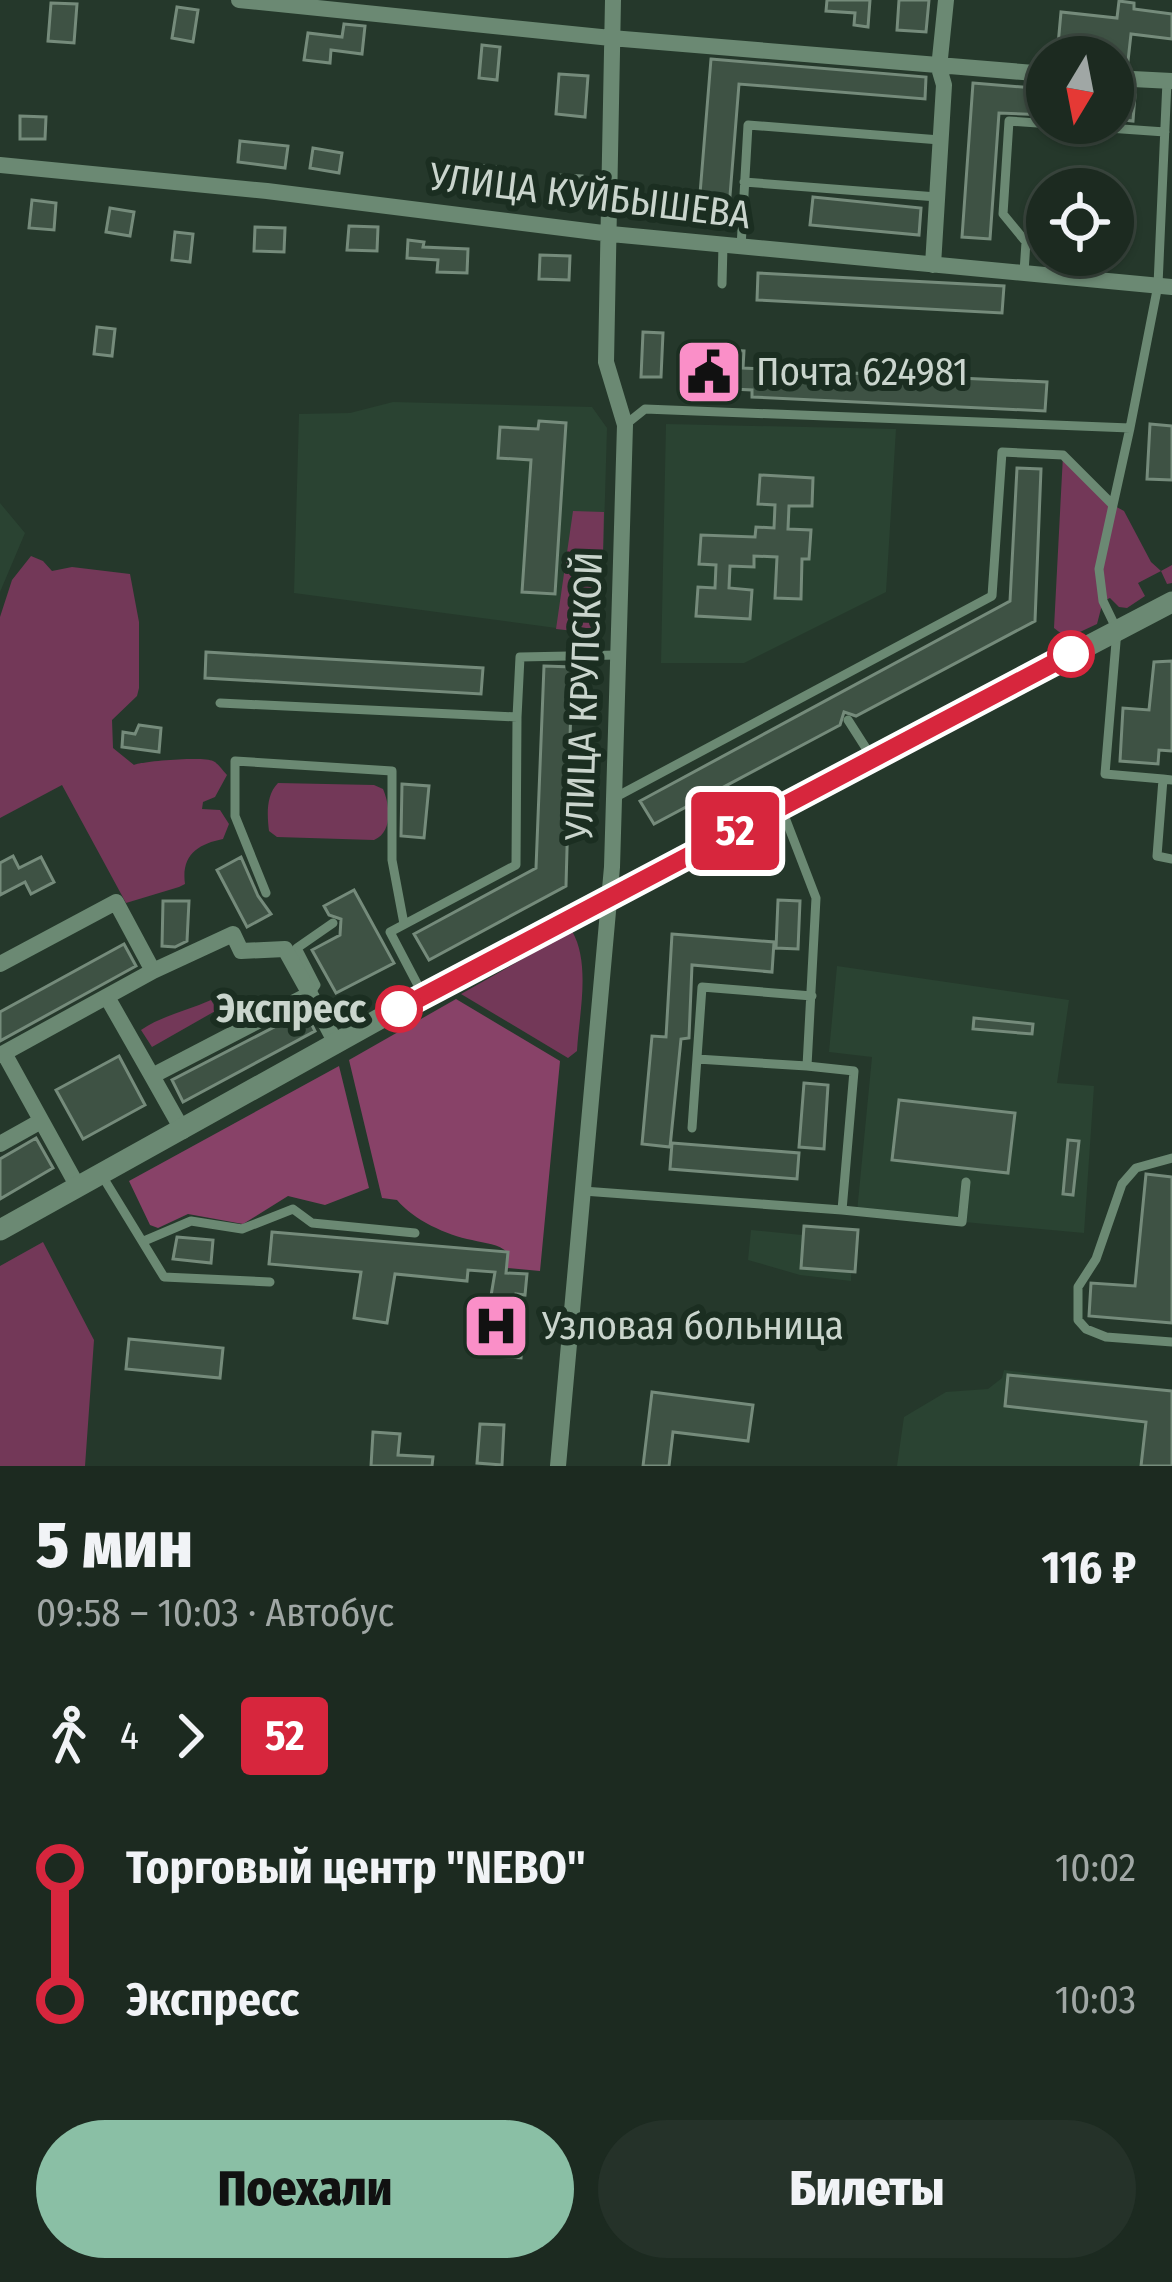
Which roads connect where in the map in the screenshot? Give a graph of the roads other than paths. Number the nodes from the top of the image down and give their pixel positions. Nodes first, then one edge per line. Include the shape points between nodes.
1 (239, 0) edge
2 (613, 0) edge
3 (946, 0) edge
4 (611, 38) junction
5 (939, 68) junction
6 (1026, 73) edge
7 (1134, 79) edge
8 (1170, 81) edge
9 (1165, 132) junction
10 (940, 140) junction
11 (0, 165) edge
12 (744, 182) junction
13 (937, 197) junction
14 (611, 234) junction
15 (732, 246) junction
16 (933, 265) junction
17 (1024, 272) junction
18 (722, 284) dead end
19 (1165, 286) edge
20 (625, 425) junction
21 (1130, 428) junction
22 (1113, 505) junction
23 (1172, 602) edge
24 (1117, 630) junction
25 (618, 655) junction
26 (825, 686) junction
27 (832, 697) dead end
28 (220, 703) dead end
29 (517, 717) junction
30 (848, 720) dead end
31 (873, 758) junction
32 (1168, 780) edge
33 (614, 799) junction
34 (781, 807) junction
35 (1172, 859) edge
36 (266, 893) dead end
37 (608, 898) junction
38 (333, 923) dead end
39 (404, 924) junction
40 (0, 964) edge
41 (153, 971) junction
42 (310, 994) junction
43 (423, 995) junction
44 (812, 996) junction
45 (106, 997) junction
46 (337, 1045) junction
47 (2, 1054) edge
48 (697, 1059) junction
49 (807, 1066) junction
50 (152, 1076) junction
51 (41, 1121) junction
52 (692, 1128) dead end
53 (183, 1131) junction
54 (0, 1144) edge
55 (1172, 1158) edge
56 (101, 1174) junction
57 (966, 1183) dead end
58 (77, 1187) junction
59 (583, 1192) junction
60 (842, 1210) junction
61 (0, 1230) edge
62 (415, 1233) dead end
63 (144, 1241) junction
64 (270, 1282) dead end
65 (1172, 1342) edge
66 (558, 1466) edge

1 - 4 street
2 - 4 street, УЛИЦА КРУПСКОЙ
3 - 5 street
4 - 5 street
4 - 14 street, УЛИЦА КРУПСКОЙ
5 - 6 street
5 - 10 street
7 - 8 street
8 - 9 lane
9 - 17 lane via 1009,122 1004,214 1026,242
9 - 19 lane
10 - 12 lane via 748,125
10 - 13 street
11 - 14 street, УЛИЦА КУЙБЫШЕВА
12 - 13 lane
12 - 15 lane
13 - 16 street
14 - 15 street, УЛИЦА КУЙБЫШЕВА
14 - 20 street, УЛИЦА КРУПСКОЙ via 606,362
15 - 16 street, УЛИЦА КУЙБЫШЕВА
15 - 18 lane
16 - 17 street, УЛИЦА КУЙБЫШЕВА
17 - 19 street, УЛИЦА КУЙБЫШЕВА
19 - 21 lane
20 - 21 lane via 645,409
20 - 25 street, УЛИЦА КРУПСКОЙ
21 - 22 lane
22 - 24 lane via 1099,568
22 - 26 lane via 1063,455 1003,452 992,596
23 - 24 street
24 - 31 street
24 - 32 lane via 1106,774
25 - 29 lane via 520,657
25 - 33 street, УЛИЦА КРУПСКОЙ
26 - 27 lane
26 - 33 lane
28 - 29 lane
29 - 39 lane via 516,865
30 - 31 lane
31 - 34 street
32 - 35 lane via 1157,856
33 - 37 street, УЛИЦА КРУПСКОЙ
34 - 37 street
34 - 44 lane via 816,898
36 - 39 lane via 235,816 235,761 392,771 392,860
37 - 43 street
37 - 59 street, УЛИЦА КРУПСКОЙ
38 - 42 lane via 297,948 316,985
39 - 43 lane via 390,932
40 - 41 street via 116,902
41 - 42 street via 233,934 241,951 285,950
41 - 45 street
42 - 46 street
42 - 50 street
43 - 46 street
44 - 48 lane via 702,986
44 - 49 lane
45 - 47 street
45 - 50 street
46 - 53 street
47 - 51 street
48 - 49 lane
48 - 52 lane
49 - 60 lane via 854,1071
50 - 53 street
51 - 54 street
51 - 58 street
53 - 56 street
55 - 65 lane via 1136,1168 1122,1184 1078,1287 1078,1320 1086,1329
56 - 58 street
56 - 63 lane
57 - 60 lane via 962,1222
58 - 61 street
59 - 60 lane
59 - 66 street, УЛИЦА КРУПСКОЙ
62 - 63 lane via 313,1223 293,1209 242,1229 191,1221
63 - 64 lane via 164,1276

